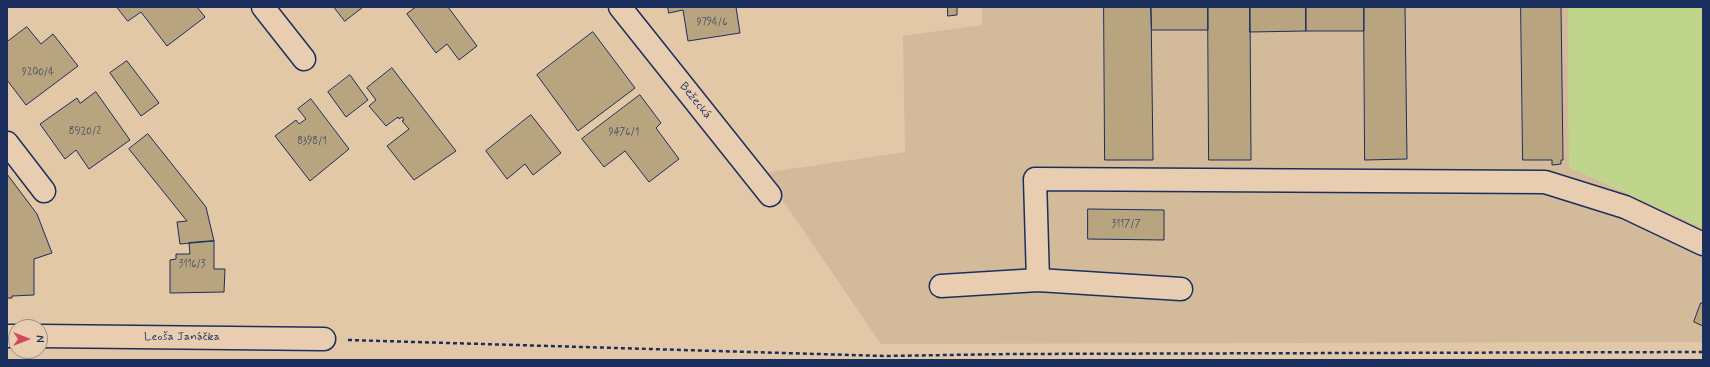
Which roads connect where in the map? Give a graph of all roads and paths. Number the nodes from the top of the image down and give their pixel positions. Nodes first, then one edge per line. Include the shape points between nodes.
1 (263, 7) edge
2 (620, 7) edge
3 (304, 59) dead end
4 (7, 143) edge
5 (44, 191) dead end
6 (770, 195) dead end
7 (1703, 244) edge
8 (1038, 280) junction
9 (941, 286) dead end
10 (1181, 289) dead end
11 (48, 336) edge
12 (324, 339) joint
13 (1703, 352) edge

1 - 3 street
2 - 6 street, Bežecká
4 - 5 street
7 - 8 street via 1625,207 1545,182 1035,180
8 - 9 street
8 - 10 street
11 - 12 street, Leoša Janáčka
12 - 13 path via 885,356

